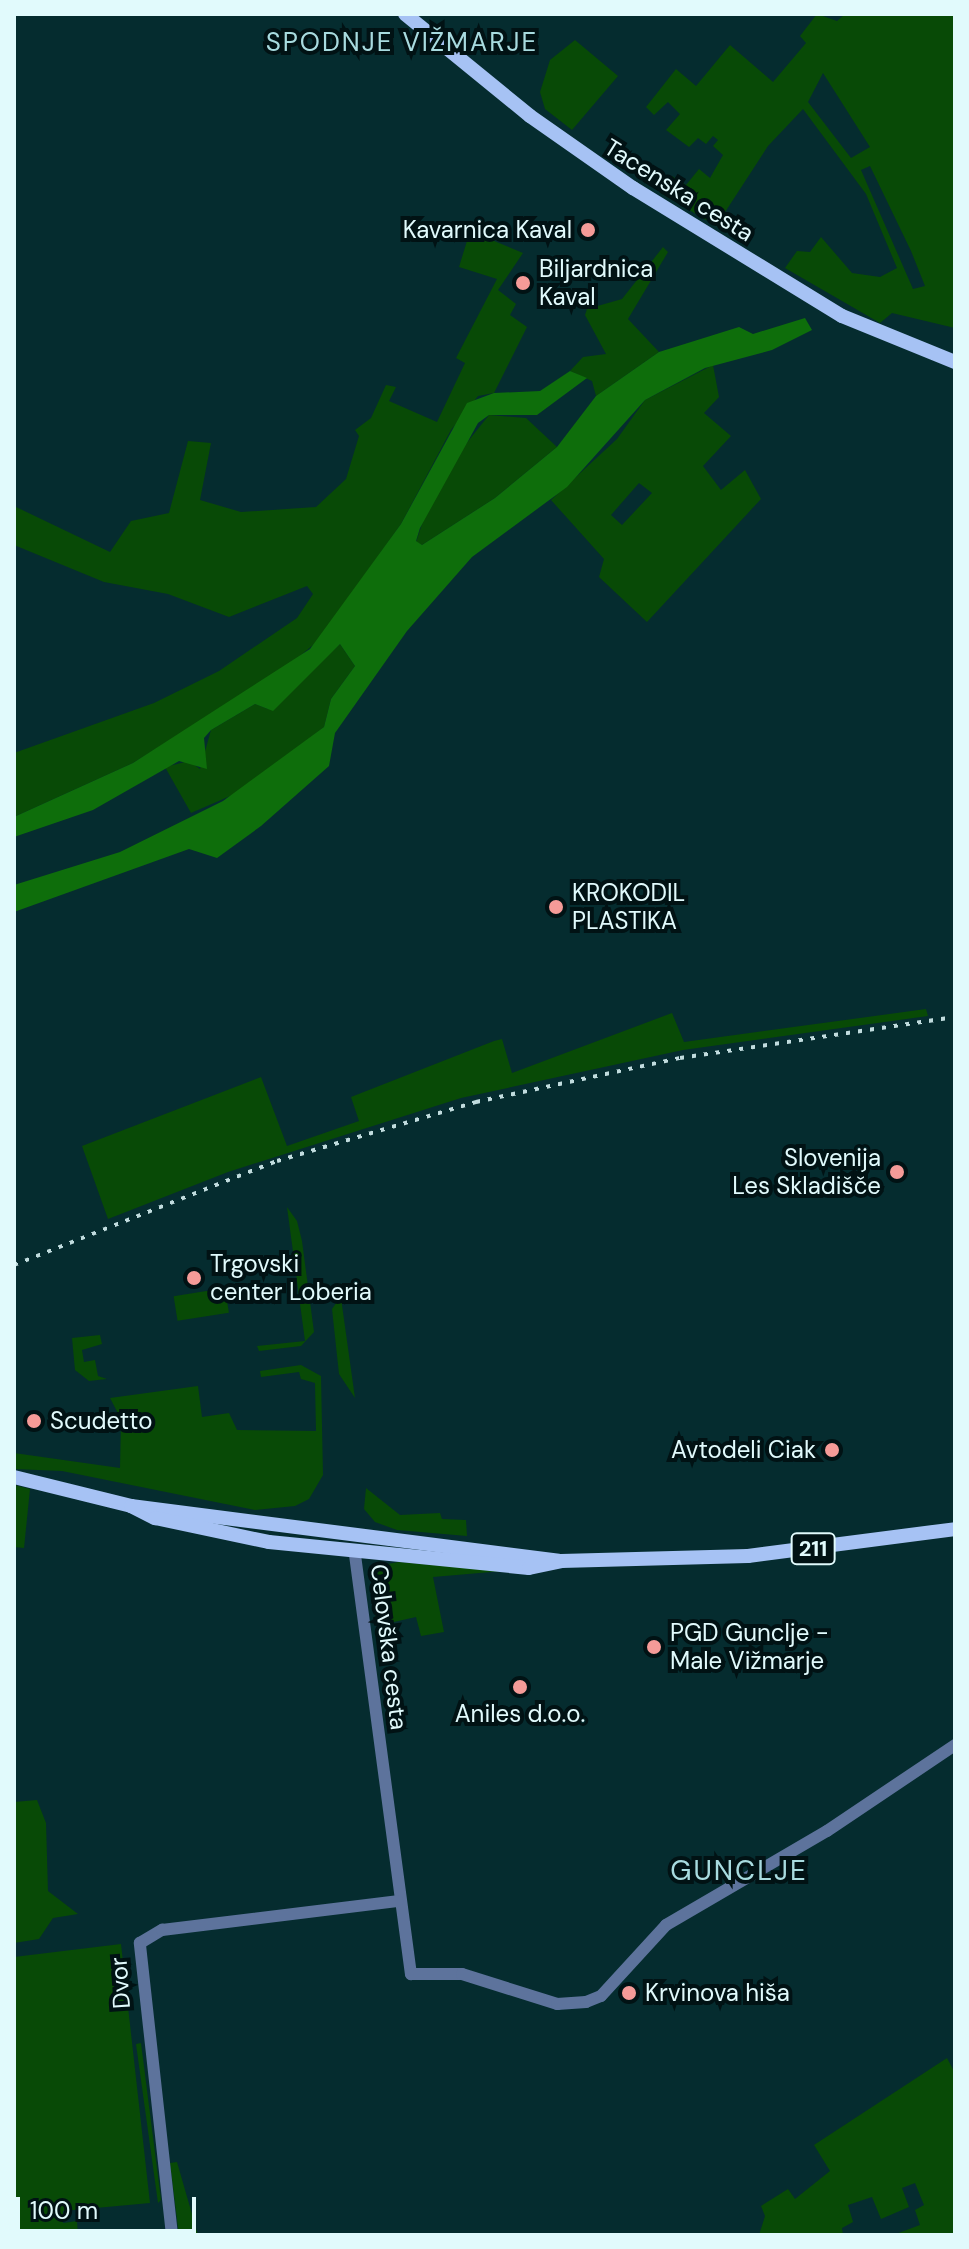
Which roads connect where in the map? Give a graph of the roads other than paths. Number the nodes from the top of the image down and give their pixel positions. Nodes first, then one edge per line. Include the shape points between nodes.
1 (405, 14) edge
2 (955, 362) edge
3 (14, 1477) edge
4 (131, 1506) junction
5 (955, 1529) edge
6 (352, 1536) junction
7 (355, 1555) junction
8 (561, 1561) junction
9 (955, 1745) edge
10 (397, 1901) junction
11 (172, 2235) edge

1 - 2 main road, Tacenska cesta via 620,181 842,316
3 - 4 main road, 211
4 - 6 main road, 211
4 - 7 main road, 211 via 211,1532
5 - 8 main road, Celovška cesta / 211 via 748,1556
6 - 7 main road
6 - 8 main road, Celovška cesta / 211
7 - 8 main road, Celovška cesta / 211 via 529,1568
7 - 10 street, Celovška cesta
9 - 10 street, Celovška cesta via 827,1831 666,1925 601,1996 557,2004 462,1974 411,1974
10 - 11 street, Dvor via 162,1930 140,1943

